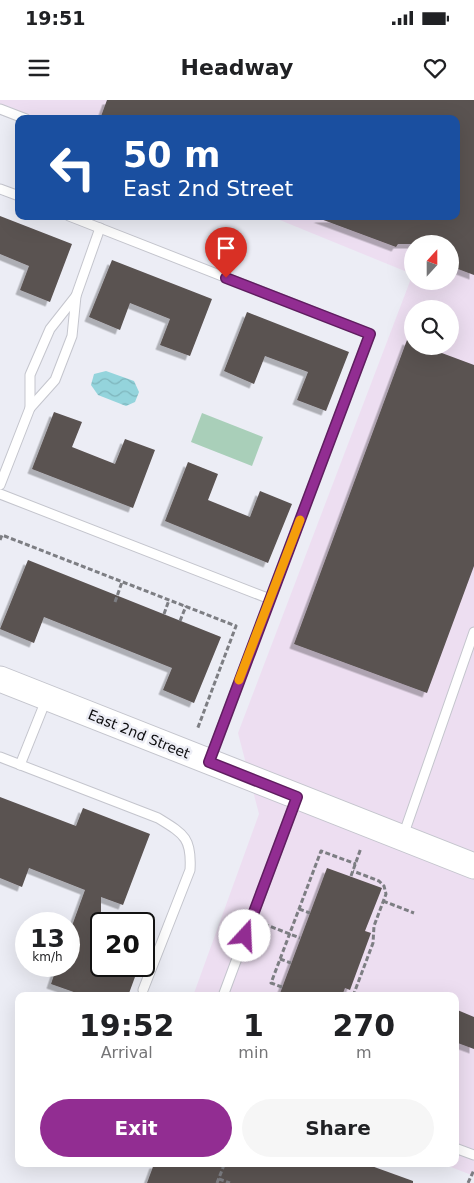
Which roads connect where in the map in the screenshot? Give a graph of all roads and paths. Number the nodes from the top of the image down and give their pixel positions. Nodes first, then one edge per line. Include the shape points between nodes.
1 (0, 109) edge
2 (16, 115) edge
3 (0, 189) edge
4 (15, 195) edge
5 (79, 220) edge
6 (100, 228) junction
7 (76, 296) junction
8 (30, 408) junction
9 (0, 485) edge
10 (0, 494) edge
11 (0, 540) edge
12 (122, 582) junction
13 (270, 599) junction
14 (169, 600) junction
15 (115, 602) dead end
16 (186, 606) junction
17 (164, 614) dead end
18 (180, 621) dead end
19 (474, 632) edge
20 (0, 679) edge
21 (47, 698) junction
22 (197, 730) dead end
23 (0, 757) edge
24 (209, 762) junction
25 (20, 764) junction
26 (297, 797) junction
27 (402, 839) junction
28 (362, 848) dead end
29 (356, 864) junction
30 (474, 866) edge
31 (353, 872) junction
32 (351, 876) dead end
33 (383, 901) junction
34 (299, 909) junction
35 (310, 913) dead end
36 (414, 913) dead end
37 (251, 920) junction
38 (290, 934) junction
39 (300, 938) dead end
40 (280, 959) junction
41 (291, 963) dead end
42 (282, 987) dead end
43 (143, 990) dead end
44 (224, 992) edge
45 (355, 992) edge
46 (459, 1149) edge
47 (474, 1155) edge
48 (224, 1167) edge
49 (474, 1169) edge
50 (218, 1181) edge
51 (230, 1183) edge
52 (468, 1183) edge

1 - 2 lane
3 - 4 lane
5 - 6 lane
6 - 7 lane
6 - 13 lane via 370,334
7 - 8 lane via 72,336 55,380
7 - 8 lane via 50,329 30,375
8 - 9 lane
10 - 13 lane
11 - 12 path via 2,535
12 - 14 path
12 - 15 path
13 - 24 lane
14 - 16 path
14 - 17 path
16 - 18 path
16 - 22 path via 236,626
19 - 27 lane
20 - 21 street, East 2nd Street
21 - 24 street, East 2nd Street
21 - 25 lane
23 - 25 lane
24 - 26 street, East 2nd Street
25 - 43 lane via 158,818 180,832 191,850 190,870
26 - 27 street, East 2nd Street
26 - 37 lane
27 - 30 street, East 2nd Street
28 - 29 path
29 - 31 path
29 - 34 path via 321,851
31 - 32 path
31 - 33 path via 382,884 385,890
33 - 36 path
33 - 45 path via 374,926 373,943
34 - 35 path
34 - 38 path
37 - 38 path
37 - 44 lane
38 - 39 path
38 - 40 path
40 - 41 path
40 - 42 path via 271,983
46 - 47 lane
48 - 50 path
49 - 52 path
50 - 51 path

